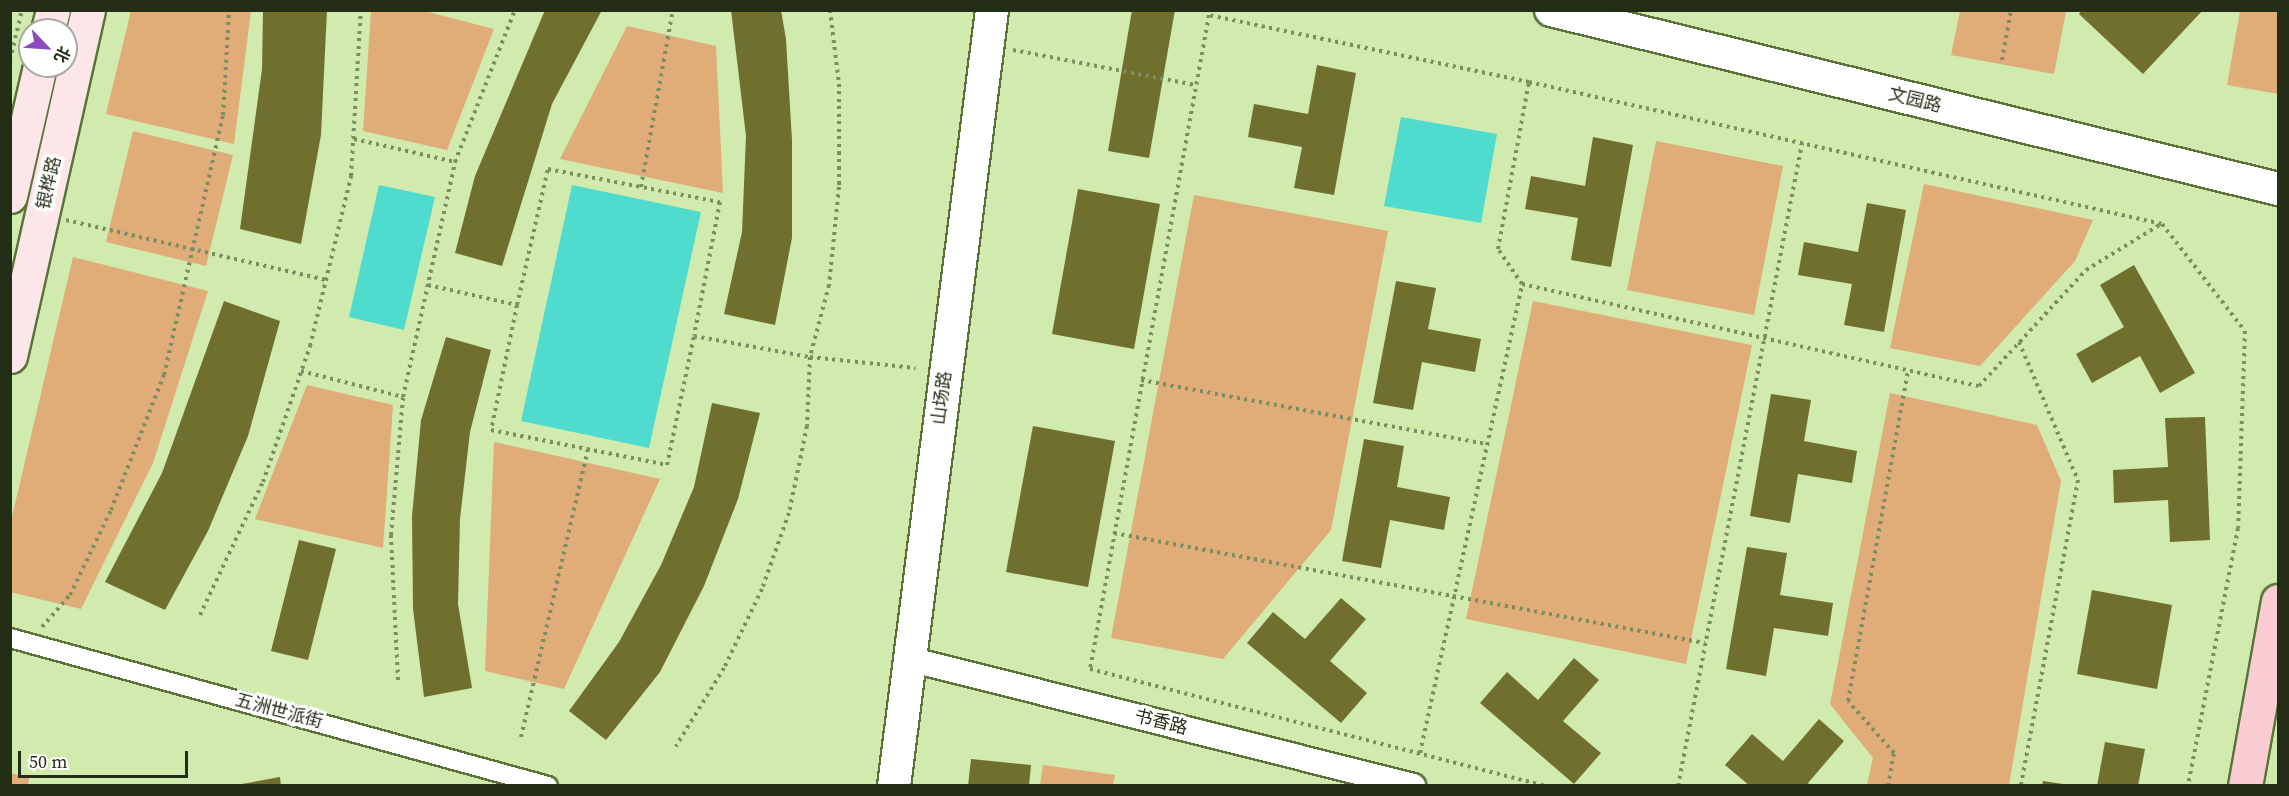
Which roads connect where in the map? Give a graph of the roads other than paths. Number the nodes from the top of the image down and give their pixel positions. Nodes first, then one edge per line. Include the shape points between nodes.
1 (88, 10) edge
2 (992, 10) edge
3 (1551, 10) edge
4 (37, 78) edge
5 (2278, 189) edge
6 (10, 196) edge
7 (10, 356) edge
8 (2278, 601) edge
9 (10, 638) edge
10 (909, 659) junction
11 (548, 786) edge
12 (894, 786) edge
13 (1413, 786) edge
14 (2245, 786) edge

1 - 7 main road, 银桦路
2 - 10 street, 山场路
3 - 5 street, 文园路
4 - 6 main road, 银桦路
8 - 14 main road
9 - 11 street, 五洲世派街
10 - 12 street, 山场路
10 - 13 street, 书香路

